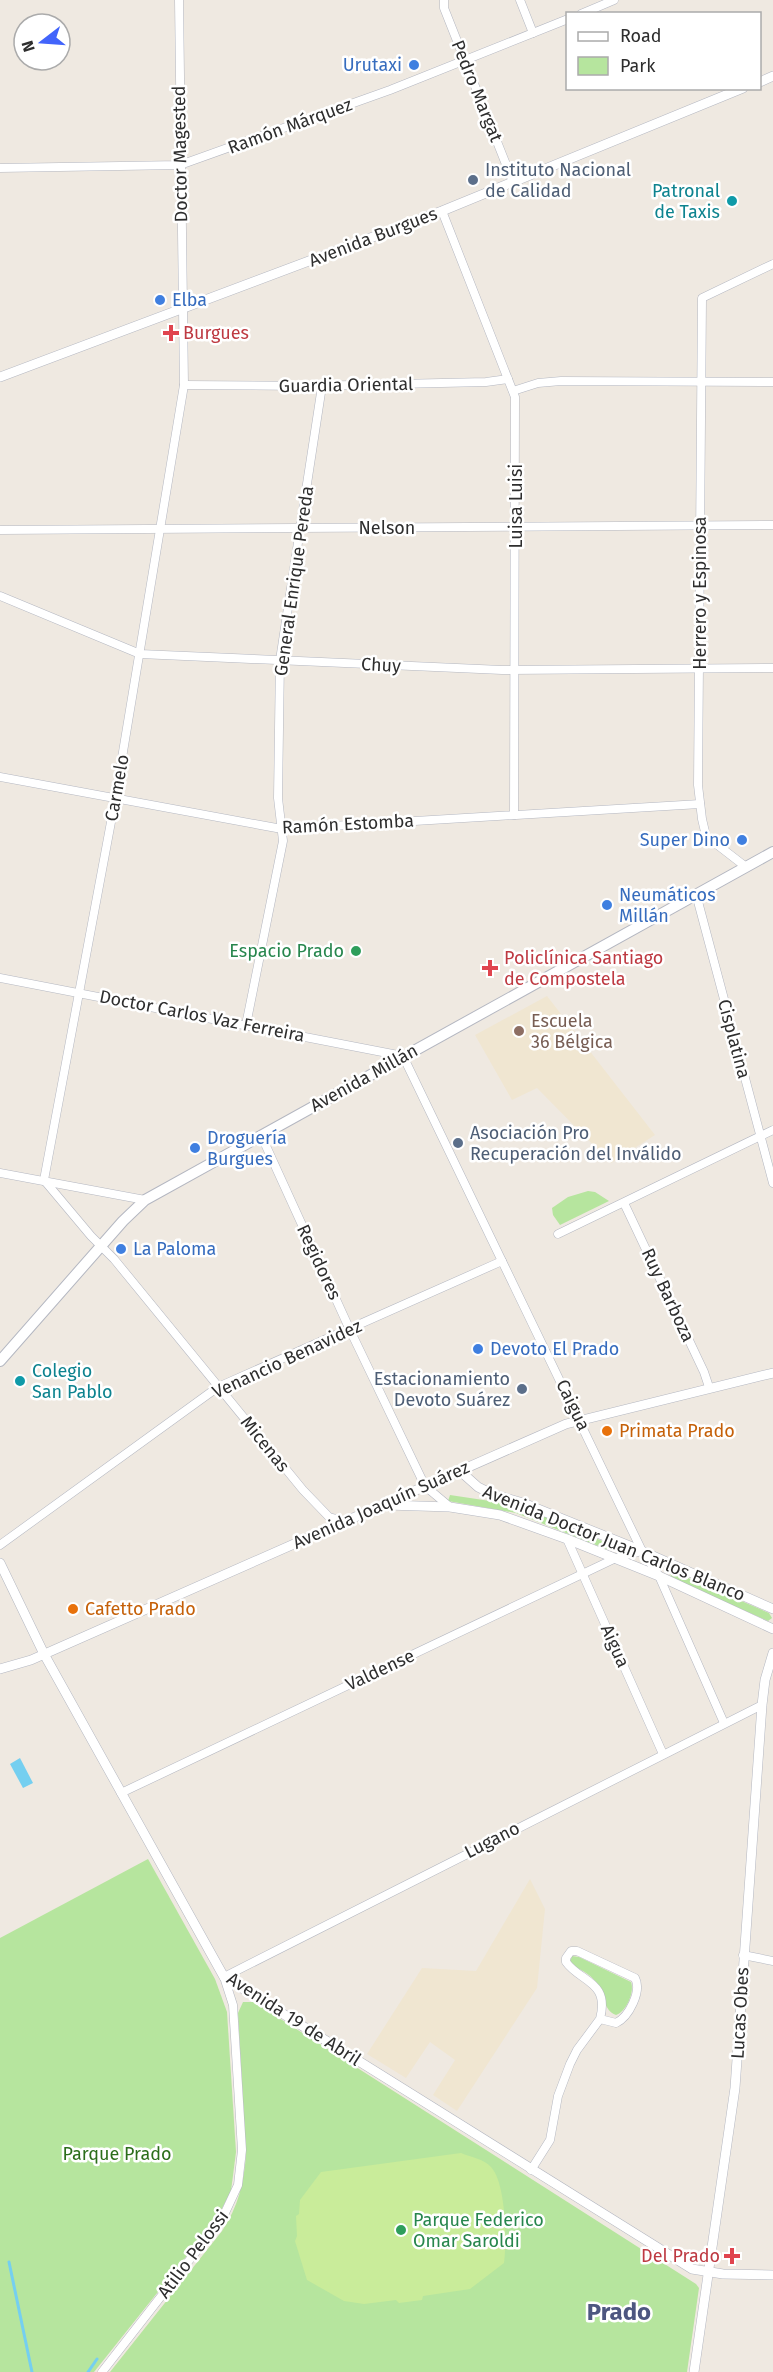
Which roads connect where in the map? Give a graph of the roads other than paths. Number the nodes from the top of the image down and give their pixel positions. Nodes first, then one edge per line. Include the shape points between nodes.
1 (179, 0) edge
2 (444, 0) edge
3 (520, 0) edge
4 (614, 0) edge
5 (585, 12) edge
6 (566, 19) edge
7 (533, 33) junction
8 (465, 61) junction
9 (737, 90) edge
10 (180, 165) junction
11 (0, 168) edge
12 (513, 182) junction
13 (442, 211) junction
14 (773, 264) edge
15 (183, 308) junction
16 (0, 377) edge
17 (508, 379) junction
18 (701, 382) junction
19 (773, 382) edge
20 (184, 385) junction
21 (322, 386) junction
22 (513, 391) junction
23 (773, 525) edge
24 (700, 526) junction
25 (516, 527) junction
26 (301, 528) junction
27 (0, 530) edge
28 (161, 530) junction
29 (0, 596) edge
30 (140, 654) junction
31 (280, 660) junction
32 (773, 668) edge
33 (699, 669) junction
34 (516, 671) junction
35 (0, 777) edge
36 (116, 798) junction
37 (700, 804) junction
38 (514, 815) junction
39 (282, 829) junction
40 (773, 852) edge
41 (746, 867) junction
42 (696, 894) junction
43 (0, 978) edge
44 (80, 993) junction
45 (246, 1025) junction
46 (403, 1056) junction
47 (773, 1130) edge
48 (261, 1135) junction
49 (760, 1136) junction
50 (0, 1173) edge
51 (44, 1180) junction
52 (773, 1183) edge
53 (145, 1200) junction
54 (624, 1203) junction
55 (558, 1234) dead end
56 (101, 1246) junction
57 (502, 1261) junction
58 (350, 1330) junction
59 (0, 1361) edge
60 (773, 1372) edge
61 (218, 1387) junction
62 (709, 1387) junction
63 (580, 1420) junction
64 (460, 1470) junction
65 (425, 1486) junction
66 (382, 1505) junction
67 (450, 1507) junction
68 (344, 1521) junction
69 (567, 1539) junction
70 (0, 1545) edge
71 (642, 1551) junction
72 (616, 1558) junction
73 (0, 1563) edge
74 (583, 1574) junction
75 (659, 1576) junction
76 (773, 1609) edge
77 (773, 1629) edge
78 (773, 1653) edge
79 (44, 1654) junction
80 (0, 1669) edge
81 (762, 1706) junction
82 (724, 1723) junction
83 (663, 1754) junction
84 (121, 1793) junction
85 (743, 1955) junction
86 (773, 1961) edge
87 (224, 1977) junction
88 (600, 2019) junction
89 (531, 2170) junction
90 (707, 2272) junction
91 (773, 2275) edge
92 (102, 2372) edge
93 (694, 2372) edge

1 - 10 street, Doctor Magested
2 - 8 street, Pedro Margat
3 - 7 street
4 - 5 street
6 - 7 street, Ramón Márquez
7 - 8 street, Ramón Márquez
8 - 10 street, Ramón Márquez
8 - 12 street, Pedro Margat
9 - 12 street, Avenida Burgues
10 - 11 street, Ramón Márquez
10 - 15 street, Doctor Magested
12 - 13 street, Avenida Burgues
13 - 15 street, Avenida Burgues
13 - 17 street, Luisa Luisi
14 - 18 street, Herrero y Espinosa via 702,298
15 - 16 street, Avenida Burgues
15 - 20 street, Carmelo
17 - 21 street, Guardia Oriental
17 - 22 street, Luisa Luisi
18 - 19 street
18 - 22 street via 561,381
18 - 24 street, Herrero y Espinosa
20 - 21 street, Guardia Oriental
20 - 28 street, Carmelo
21 - 26 street, General Enrique Pereda
22 - 25 street, Luisa Luisi
23 - 24 street, Nelson
24 - 25 street, Nelson
24 - 33 street, Herrero y Espinosa
25 - 26 street, Nelson
25 - 34 street, Luisa Luisi
26 - 28 street, Nelson
26 - 31 street, General Enrique Pereda
27 - 28 street, Nelson
28 - 30 street, Carmelo
29 - 30 street, Chuy
30 - 31 street, Chuy
30 - 36 street, Carmelo
31 - 34 street, Chuy
31 - 39 street, General Enrique Pereda
32 - 33 street, Chuy
33 - 34 street, Chuy
33 - 37 street, Herrero y Espinosa
34 - 38 street, Luisa Luisi
35 - 36 street, Ramón Estomba
36 - 39 street, Ramón Estomba
36 - 44 street, Carmelo
37 - 38 street, Ramón Estomba
37 - 41 street, Herrero y Espinosa via 706,836
38 - 39 street, Ramón Estomba
39 - 45 street, General Enrique Pereda via 282,848
40 - 41 main road, Avenida Millán
41 - 42 main road, Avenida Millán
42 - 46 main road, Avenida Millán
42 - 49 street, Cisplatina
43 - 44 street, Doctor Carlos Vaz Ferreira
44 - 45 street, Doctor Carlos Vaz Ferreira
44 - 51 street, Carmelo
45 - 46 street, Doctor Carlos Vaz Ferreira
46 - 48 main road, Avenida Millán
46 - 57 street, Caigua
47 - 49 street
48 - 53 main road, Avenida Millán
48 - 58 street, Regidores
49 - 52 street, Cisplatina
49 - 54 street
50 - 51 street
51 - 53 street
51 - 56 street
53 - 56 main road, Avenida Millán
54 - 55 street
54 - 62 street, Ruy Barboza
56 - 59 main road, Avenida Millán
56 - 61 street, Micenas
57 - 58 street, Venancio Benavidez
57 - 63 street, Caigua
58 - 61 street, Venancio Benavidez
58 - 65 street, Regidores
60 - 62 street, Avenida Joaquín Suárez
61 - 68 street, Micenas via 322,1512
61 - 70 street, Venancio Benavidez
62 - 63 street, Avenida Joaquín Suárez
63 - 64 street, Avenida Joaquín Suárez
63 - 71 street, Caigua
64 - 65 street, Avenida Joaquín Suárez
64 - 71 street, Avenida Doctor Juan Carlos Blanco via 492,1494
65 - 66 street, Avenida Joaquín Suárez
65 - 67 street
66 - 67 street, Avenida Doctor Juan Carlos Blanco
66 - 68 street, Avenida Joaquín Suárez
67 - 69 street, Avenida Doctor Juan Carlos Blanco via 500,1515
68 - 79 street, Avenida Joaquín Suárez
69 - 72 street, Avenida Doctor Juan Carlos Blanco
69 - 74 street, Aigua
71 - 72 street, Valdense
71 - 75 street, Caigua
71 - 76 street, Avenida Doctor Juan Carlos Blanco
72 - 74 street, Valdense
72 - 75 street, Avenida Doctor Juan Carlos Blanco
73 - 79 street, Avenida 19 de Abril
74 - 83 street, Aigua
74 - 84 street, Valdense
75 - 77 street, Avenida Doctor Juan Carlos Blanco
75 - 82 street, Caigua
78 - 81 street, Lucas Obes
79 - 80 street, Avenida Joaquín Suárez
79 - 84 street, Avenida 19 de Abril
81 - 82 street, Lugano
81 - 85 street, Lucas Obes
82 - 83 street, Lugano
83 - 87 street, Lugano
84 - 87 street, Avenida 19 de Abril
85 - 86 street
85 - 90 street, Lucas Obes via 735,2088
87 - 89 street, Avenida 19 de Abril
87 - 92 street, Atilio Pelossi via 233,2005 242,2150 238,2185 223,2217
88 - 88 street via 616,2023 623,2019 638,1983 578,1951 569,1952 568,1965 588,1978 597,1990 602,2005
88 - 89 street via 570,2064 558,2096 550,2140
89 - 90 street, Avenida 19 de Abril via 692,2269
90 - 91 street, Avenida 19 de Abril
90 - 93 street, Lucas Obes

